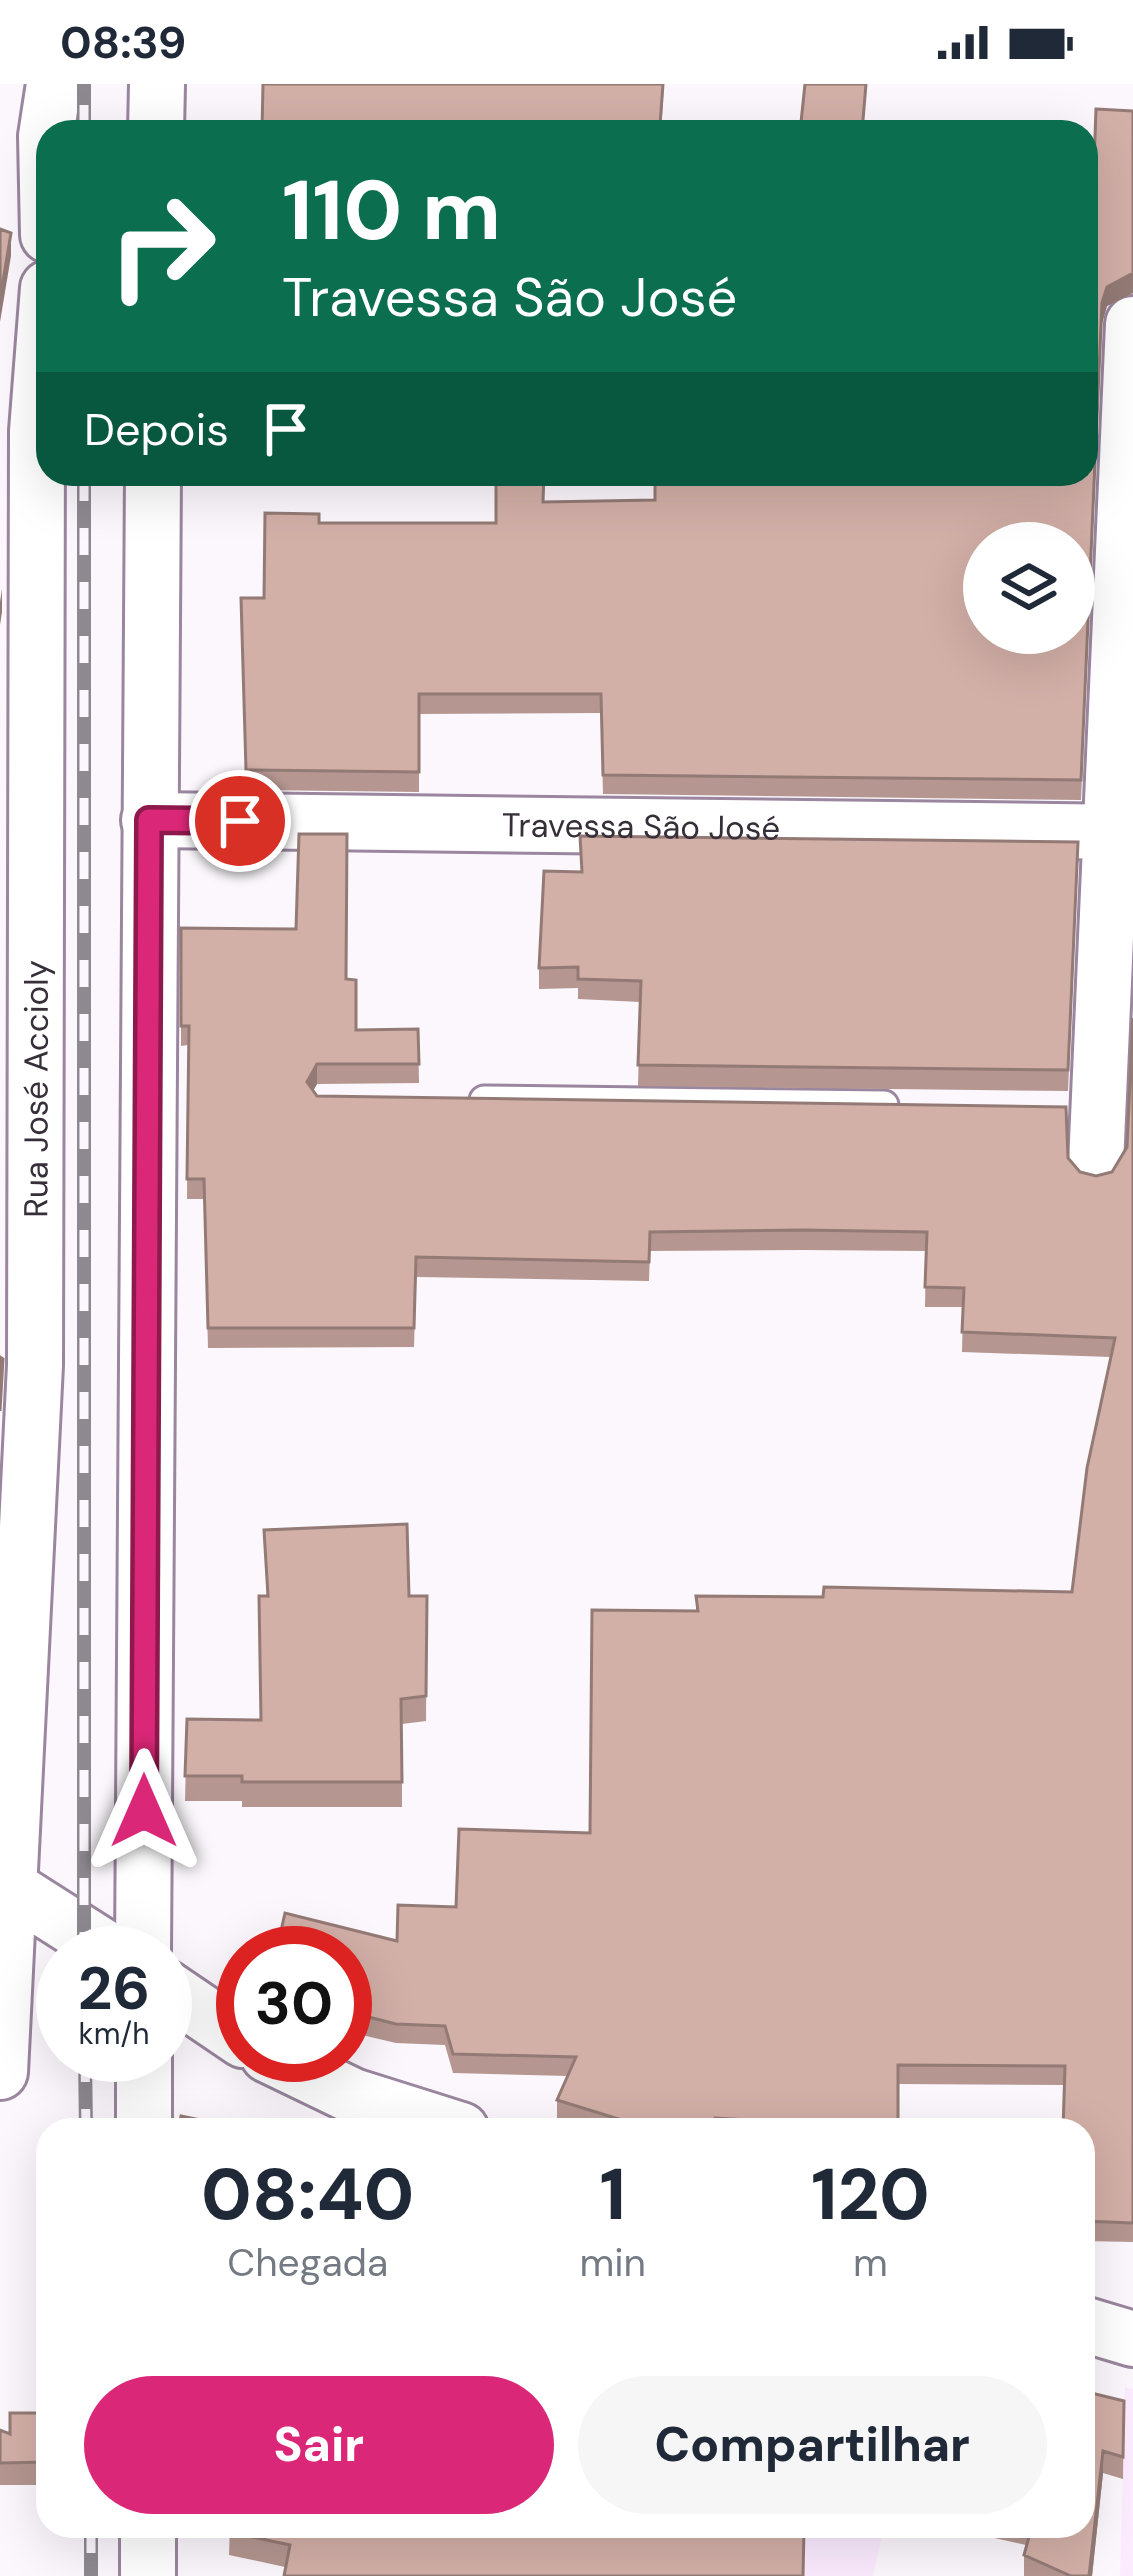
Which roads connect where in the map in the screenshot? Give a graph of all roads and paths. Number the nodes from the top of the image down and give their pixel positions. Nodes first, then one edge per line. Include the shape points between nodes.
1 (157, 84) edge
2 (156, 120) edge
3 (36, 129) edge
4 (0, 178) edge
5 (1133, 325) edge
6 (36, 479) edge
7 (153, 486) edge
8 (149, 820) junction
9 (1122, 831) edge
10 (466, 1100) edge
11 (911, 1105) edge
12 (1096, 1164) dead end
13 (18, 1350) edge
14 (6, 1885) edge
15 (71, 1926) edge
16 (143, 1926) edge
17 (0, 2072) edge
18 (144, 2082) edge
19 (324, 2082) edge
20 (144, 2118) edge
21 (423, 2118) edge
22 (1095, 2328) edge
23 (1133, 2339) edge
24 (148, 2538) edge
25 (148, 2576) edge

1 - 2 street
3 - 4 street
5 - 9 street
6 - 13 street, Rua José Accioly
7 - 8 street
8 - 9 street, Travessa São José
8 - 16 street
9 - 12 street via 1086,1108
10 - 11 lane
13 - 14 street, Rua José Accioly
14 - 15 street
14 - 17 street, Rua José Accioly
18 - 20 street
19 - 21 street
22 - 23 street
24 - 25 street

